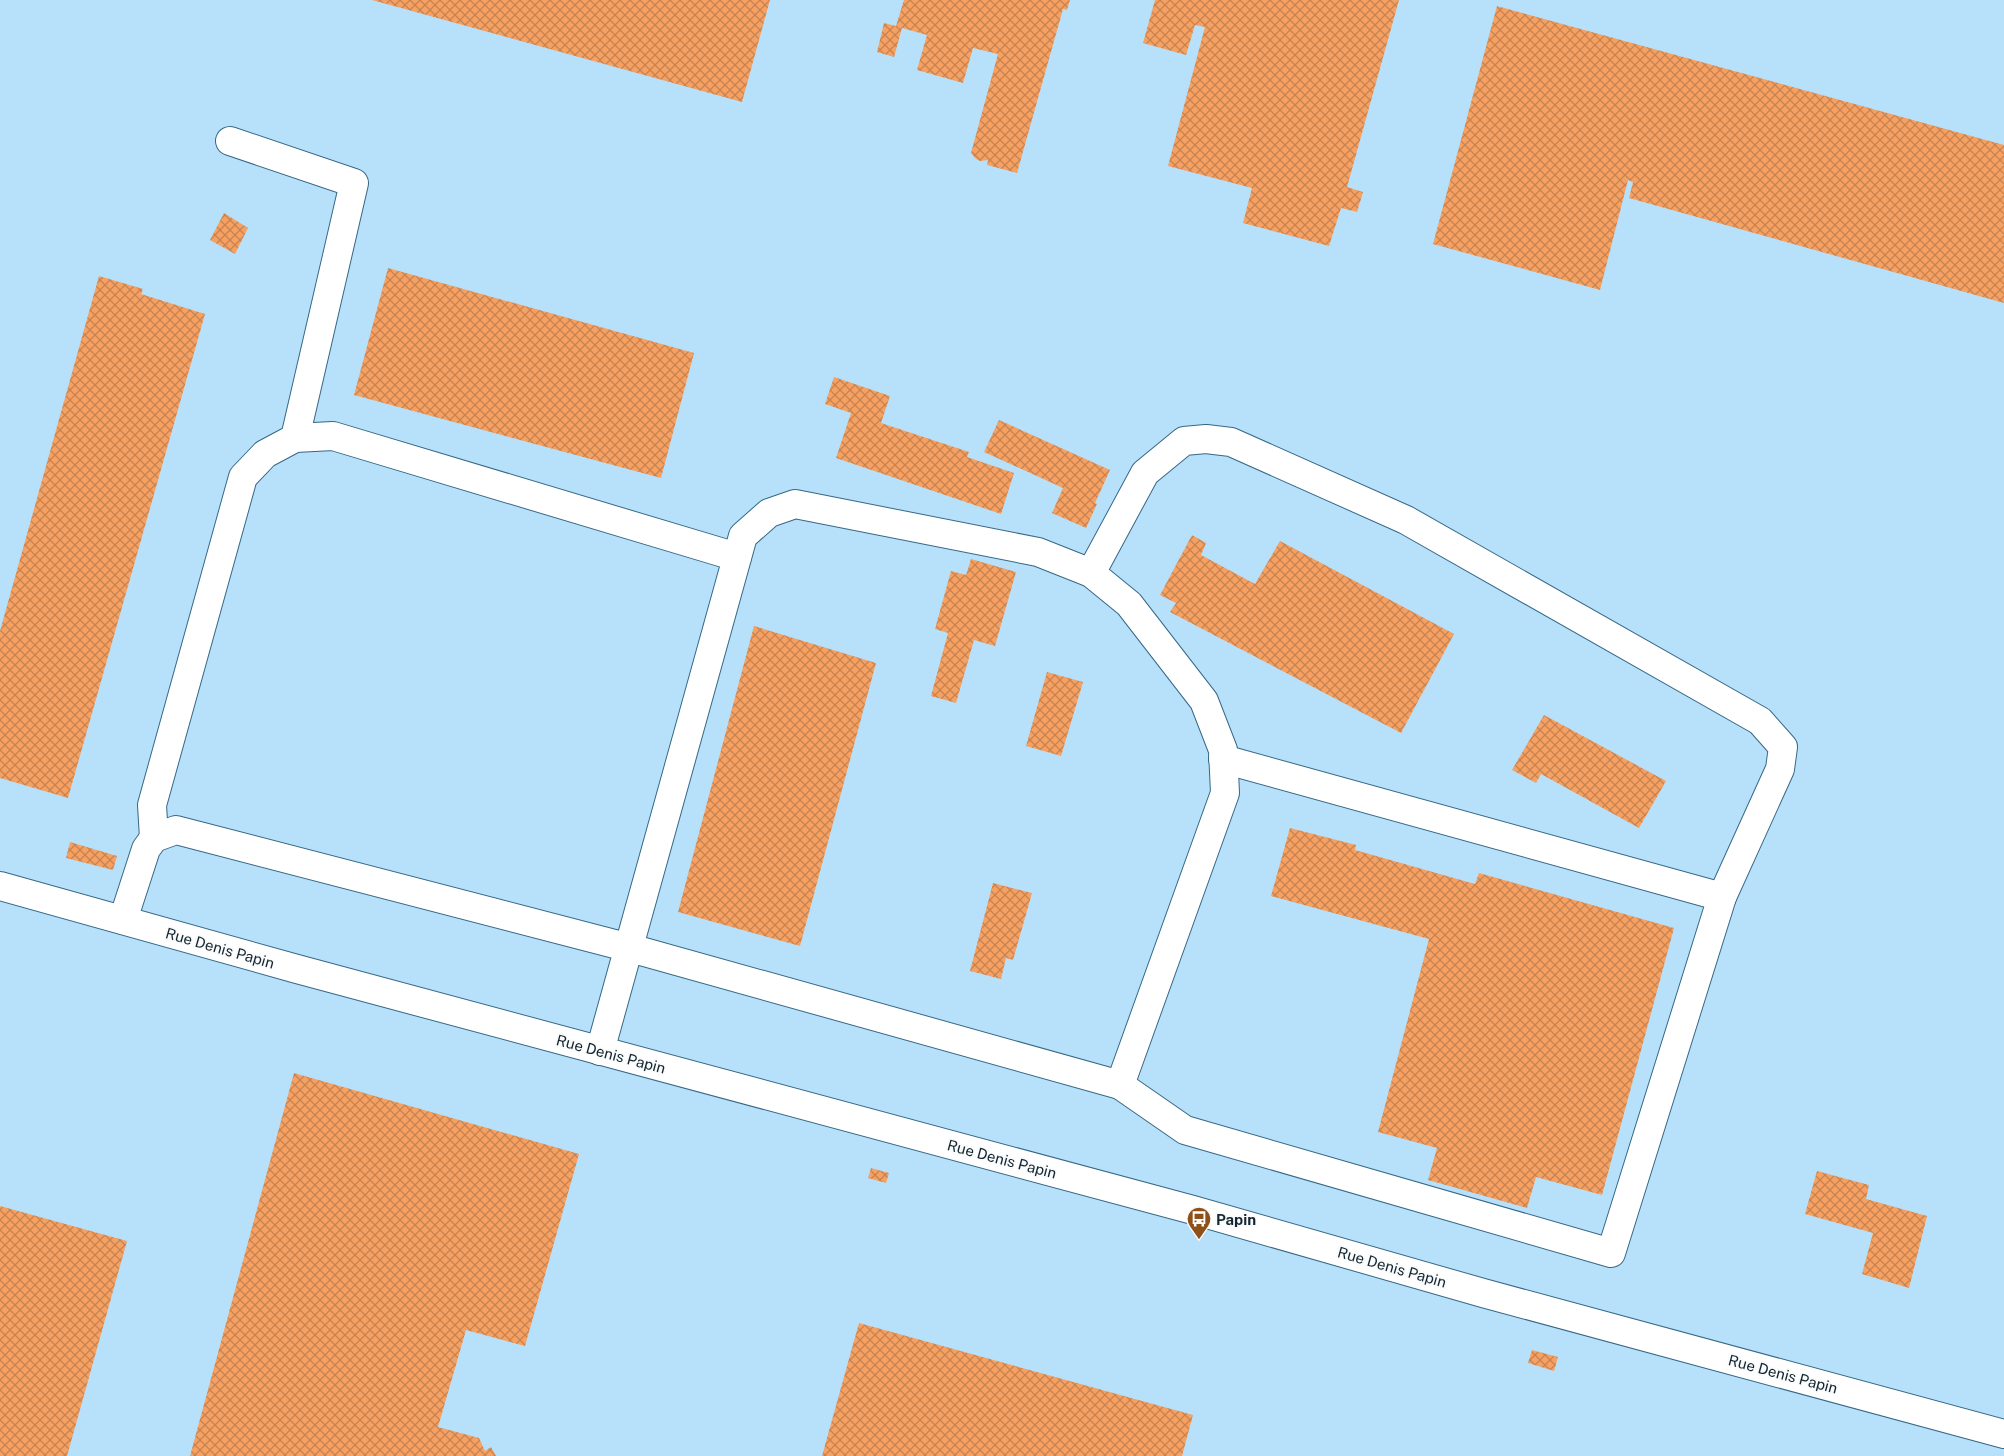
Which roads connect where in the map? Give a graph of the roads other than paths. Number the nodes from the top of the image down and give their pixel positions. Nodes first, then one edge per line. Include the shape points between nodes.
1 (230, 141) dead end
2 (295, 438) junction
3 (738, 557) junction
4 (1091, 573) junction
5 (1223, 759) junction
6 (154, 838) junction
7 (0, 886) edge
8 (1722, 897) junction
9 (123, 920) junction
10 (630, 948) junction
11 (600, 1051) junction
12 (1120, 1085) junction
13 (2004, 1434) edge

1 - 2 street via 354,183
2 - 3 street via 333,436
2 - 6 street via 265,454 243,477 152,805
3 - 4 street via 743,536 770,512 795,504 1038,552
3 - 10 street
4 - 5 street via 1129,604 1204,700 1223,750
4 - 8 street via 1146,473 1184,441 1231,442 1406,520 1760,721 1783,747 1780,769
5 - 8 street
5 - 12 street via 1225,793
6 - 9 street via 146,849
6 - 10 street via 176,830
7 - 9 street, Rue Denis Papin
8 - 12 street via 1611,1253 1184,1130
9 - 11 street, Rue Denis Papin
10 - 11 street
10 - 12 street
11 - 13 street, Rue Denis Papin via 1193,1210 1482,1293

